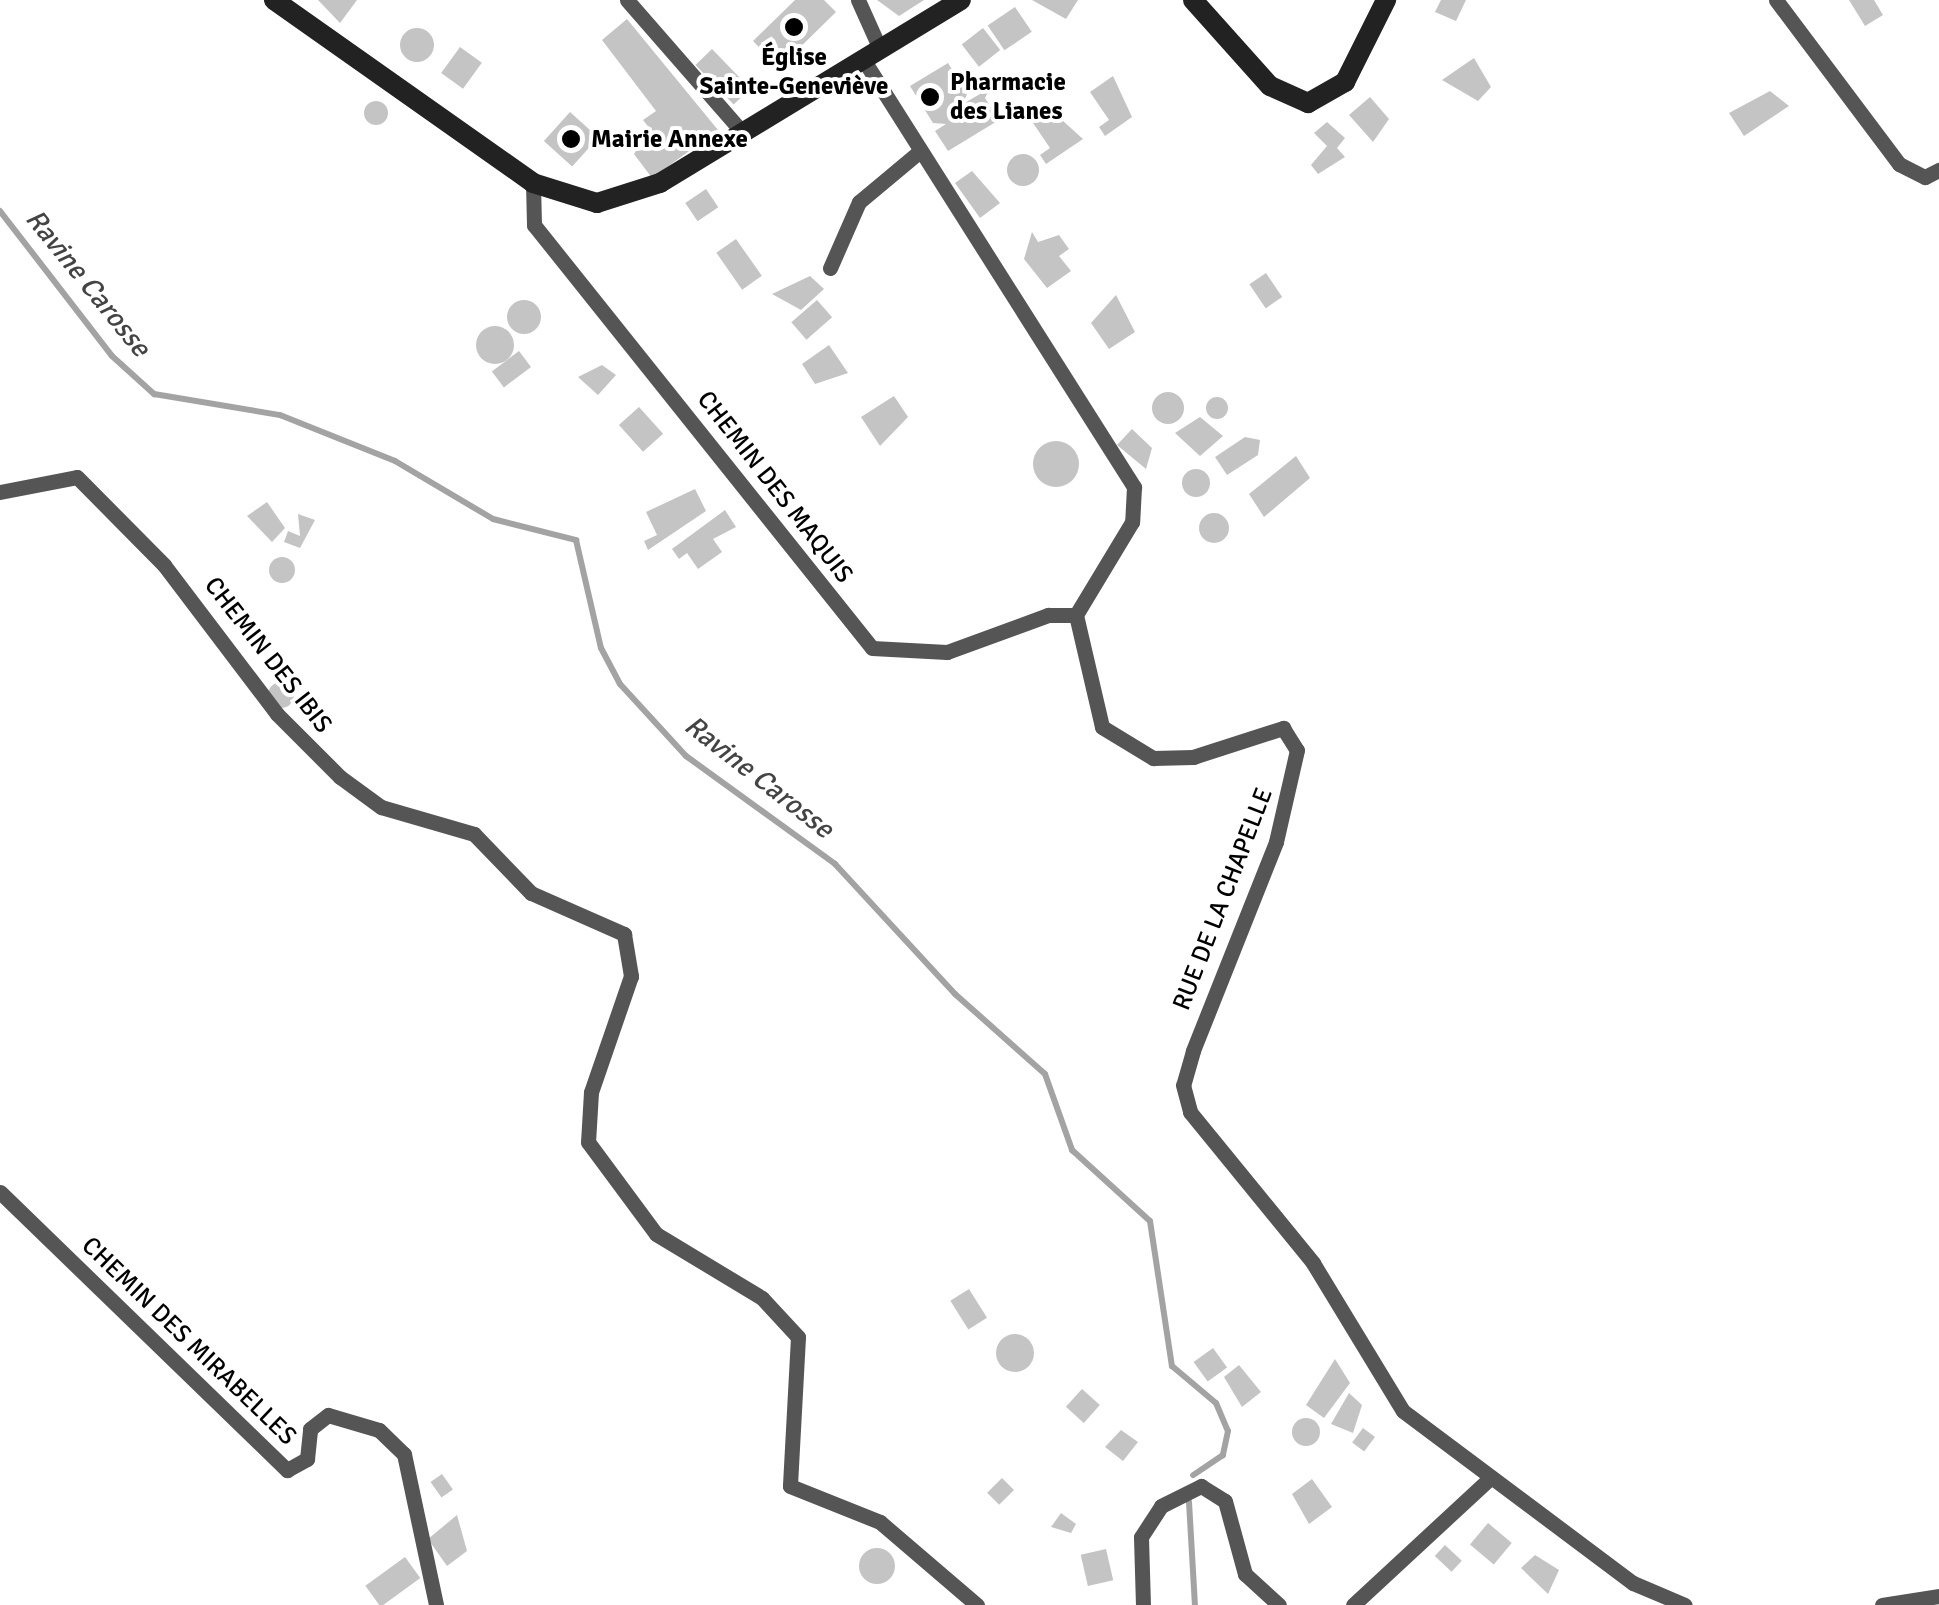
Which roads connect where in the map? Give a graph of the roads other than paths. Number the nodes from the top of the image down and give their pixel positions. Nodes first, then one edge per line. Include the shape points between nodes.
1 (274, 0) edge
2 (627, 0) edge
3 (858, 0) edge
4 (961, 0) edge
5 (1193, 0) edge
6 (1385, 0) edge
7 (1776, 0) edge
8 (872, 54) junction
9 (743, 133) junction
10 (920, 151) junction
11 (1939, 170) edge
12 (532, 183) junction
13 (830, 268) dead end
14 (0, 492) edge
15 (1076, 615) junction
16 (0, 1192) edge
17 (1488, 1480) junction
18 (1939, 1596) edge
19 (436, 1605) edge
20 (977, 1605) edge
21 (1144, 1605) edge
22 (1279, 1605) edge
23 (1353, 1605) edge
24 (1685, 1605) edge
25 (1882, 1605) edge

1 - 12 main road
2 - 9 street
3 - 8 street
4 - 8 main road
5 - 6 main road via 1270,86 1308,102 1346,82
7 - 11 street via 1900,164 1925,178
8 - 9 main road
8 - 10 street
9 - 12 main road via 660,183 597,203
10 - 13 street via 859,202
10 - 15 street via 1134,486 1132,522
12 - 15 street, CHEMIN DES MAQUIS via 534,225 872,648 947,652 1048,614
14 - 20 street, CHEMIN DES IBIS via 78,477 164,565 277,714 340,776 381,807 474,834 531,893 624,934 631,976 592,1092 588,1142 656,1234 762,1298 798,1337 790,1486 880,1522
15 - 17 street, RUE DE LA CHAPELLE via 1102,727 1125,748 1194,757 1262,732 1292,735 1290,800 1183,1086 1190,1112 1313,1263 1404,1411
16 - 19 street, CHEMIN DES MIRABELLES via 287,1470 307,1459 310,1429 328,1415 380,1430 404,1454
17 - 23 street
17 - 24 street, RUE DE LA CHAPELLE via 1633,1582
18 - 25 street
21 - 22 street via 1141,1538 1161,1506 1201,1486 1225,1502 1245,1574

